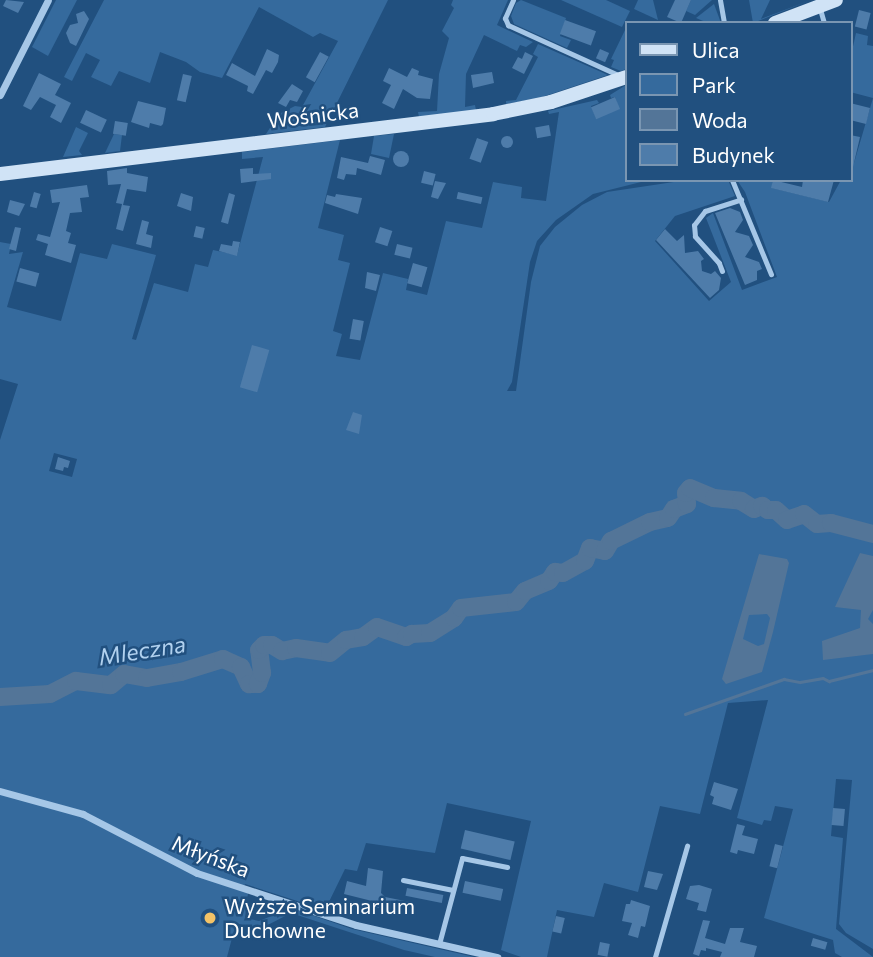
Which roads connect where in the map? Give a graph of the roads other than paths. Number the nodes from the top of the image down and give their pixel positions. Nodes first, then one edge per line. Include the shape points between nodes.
1 (48, 0) edge
2 (513, 0) edge
3 (720, 0) edge
4 (825, 3) edge
5 (724, 21) edge
6 (781, 21) edge
7 (824, 21) edge
8 (624, 78) edge
9 (624, 78) edge
10 (0, 94) edge
11 (0, 174) edge
12 (733, 182) edge
13 (741, 199) junction
14 (722, 271) dead end
15 (771, 274) dead end
16 (0, 791) edge
17 (687, 846) dead end
18 (508, 867) dead end
19 (403, 880) dead end
20 (453, 890) junction
21 (439, 944) junction
22 (498, 957) edge
23 (656, 957) edge

1 - 10 street
2 - 8 lane via 505,18 511,27
3 - 5 lane
4 - 6 street
4 - 7 lane
9 - 11 street, Wośnicka via 551,102 494,114
12 - 13 lane
13 - 14 lane via 705,211 694,225 695,236
13 - 15 lane
16 - 21 street, Młyńska via 83,814 197,873 356,925
17 - 23 lane
18 - 20 lane via 463,857
19 - 20 lane
20 - 21 lane
21 - 22 street, Młyńska

